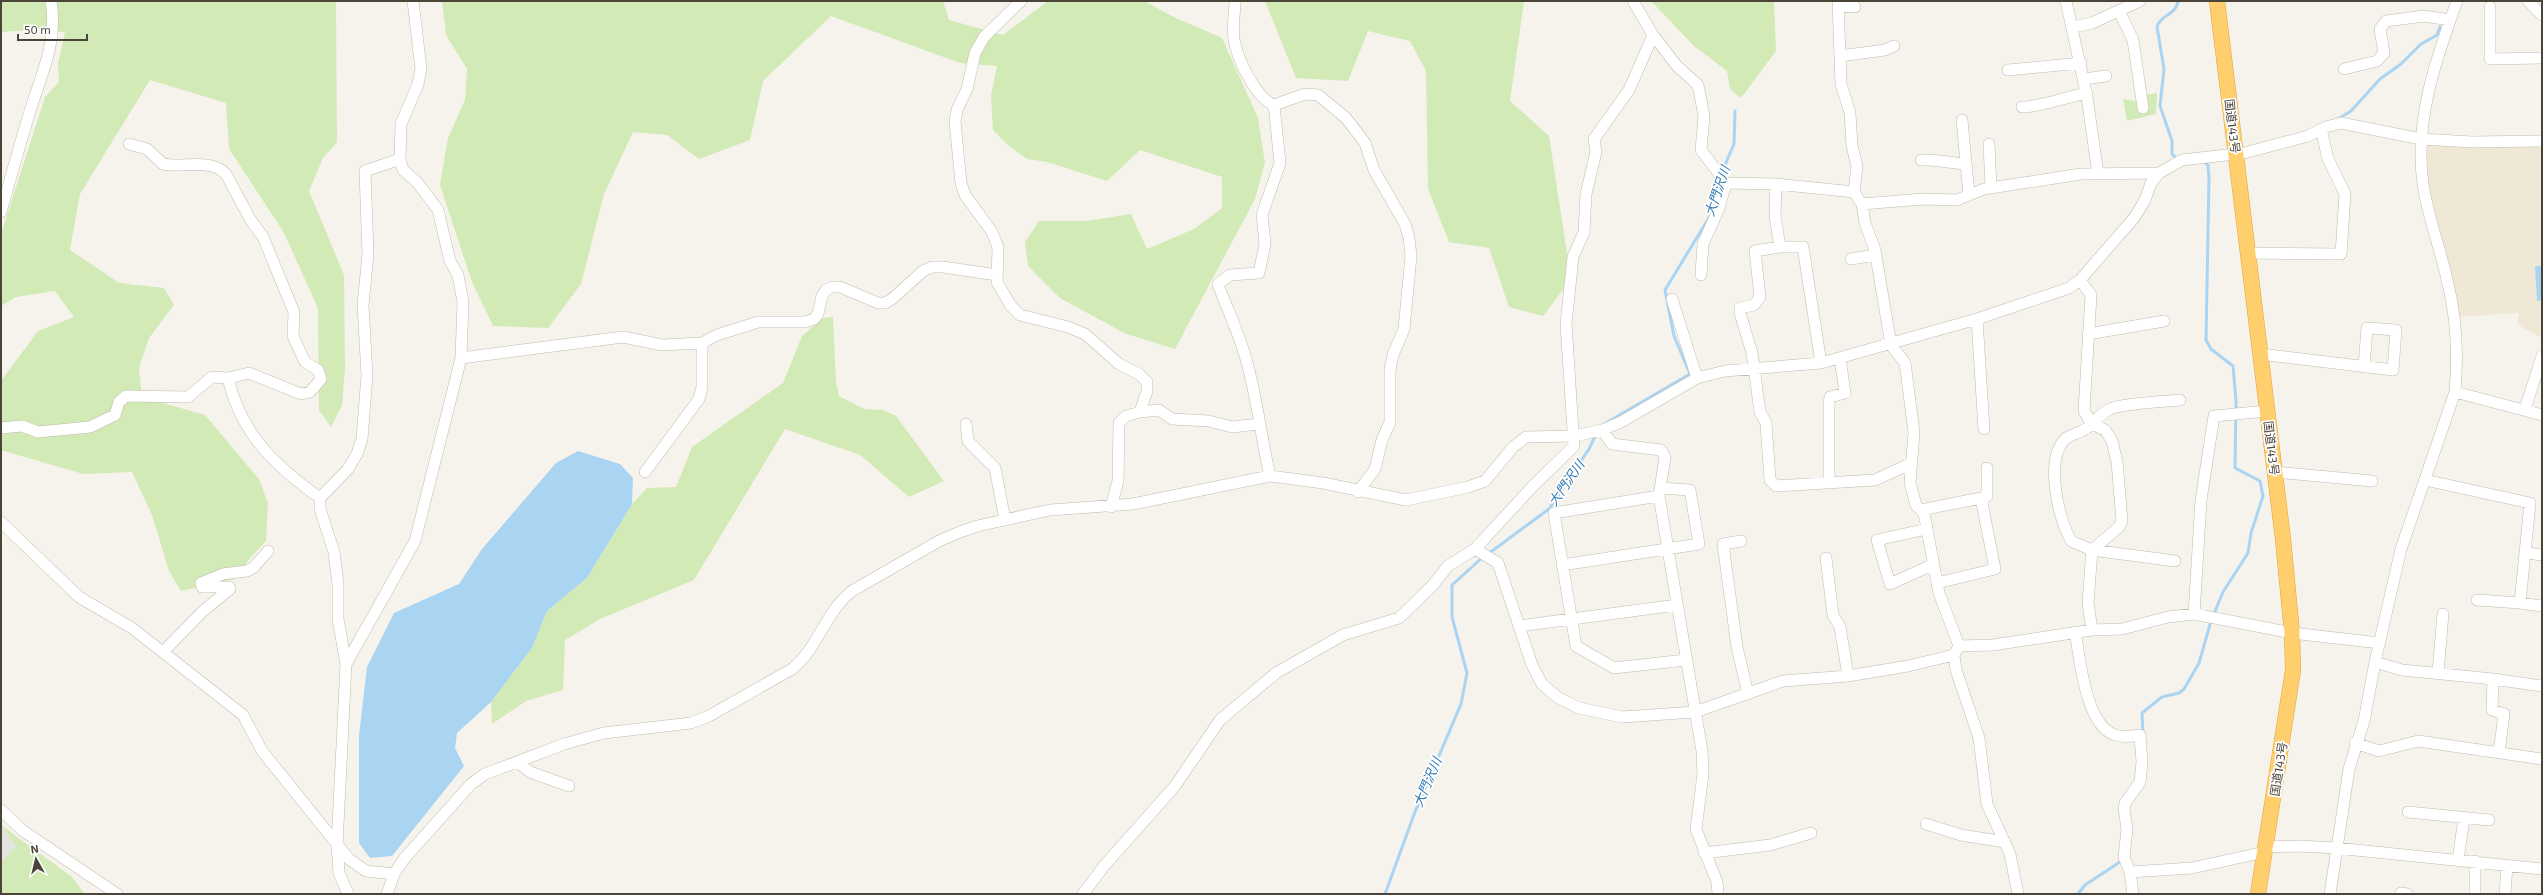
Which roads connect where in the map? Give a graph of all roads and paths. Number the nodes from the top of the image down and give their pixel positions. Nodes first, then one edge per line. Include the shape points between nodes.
1 (51, 1) edge
2 (413, 1) edge
3 (1021, 1) edge
4 (1235, 1) edge
5 (1633, 1) edge
6 (2066, 1) edge
7 (2140, 1) edge
8 (2217, 1) edge
9 (2457, 1) edge
10 (2528, 1) edge
11 (1838, 4) edge
12 (1855, 7) dead end
13 (2490, 7) dead end
14 (2119, 11) junction
15 (2542, 15) edge
16 (2450, 20) junction
17 (2073, 27) junction
18 (1653, 35) junction
19 (1894, 46) dead end
20 (1840, 56) junction
21 (2542, 58) edge
22 (2081, 63) junction
23 (2344, 69) dead end
24 (2008, 70) dead end
25 (2106, 76) dead end
26 (2084, 79) junction
27 (2086, 93) junction
28 (1274, 106) junction
29 (2022, 107) dead end
30 (2143, 108) dead end
31 (1962, 120) dead end
32 (2321, 129) junction
33 (2421, 139) junction
34 (2542, 141) edge
35 (129, 144) dead end
36 (1989, 144) dead end
37 (2236, 154) junction
38 (400, 159) junction
39 (1921, 160) dead end
40 (1966, 164) junction
41 (2159, 173) junction
42 (2098, 174) junction
43 (1726, 183) junction
44 (1776, 184) junction
45 (1991, 188) junction
46 (1854, 192) junction
47 (1969, 195) junction
48 (1862, 204) junction
49 (1, 212) edge
50 (1780, 247) junction
51 (2248, 253) junction
52 (1875, 255) junction
53 (1851, 259) dead end
54 (996, 275) junction
55 (1701, 275) dead end
56 (2080, 280) junction
57 (1672, 299) dead end
58 (1977, 319) junction
59 (2164, 321) dead end
60 (2088, 334) junction
61 (702, 344) junction
62 (1891, 345) junction
63 (2260, 354) junction
64 (2542, 356) edge
65 (461, 358) junction
66 (1840, 358) junction
67 (1821, 363) junction
68 (2364, 367) dead end
69 (1754, 369) junction
70 (228, 378) junction
71 (1697, 378) junction
72 (2455, 392) junction
73 (2180, 400) dead end
74 (2525, 409) junction
75 (2267, 411) junction
76 (1140, 412) junction
77 (2542, 415) edge
78 (966, 424) dead end
79 (1259, 424) junction
80 (2092, 424) junction
81 (1, 428) edge
82 (1984, 429) dead end
83 (1602, 430) junction
84 (1574, 436) junction
85 (1912, 463) junction
86 (1987, 468) dead end
87 (645, 472) dead end
88 (2275, 472) junction
89 (1270, 476) junction
90 (2425, 480) junction
91 (2372, 481) dead end
92 (1829, 483) junction
93 (1358, 492) junction
94 (1659, 492) junction
95 (320, 498) junction
96 (1981, 498) junction
97 (1111, 507) junction
98 (1921, 510) junction
99 (1005, 520) junction
100 (1, 522) edge
101 (1927, 529) junction
102 (1741, 541) dead end
103 (1668, 550) junction
104 (2092, 550) junction
105 (268, 551) dead end
106 (1479, 551) junction
107 (2526, 553) junction
108 (2542, 555) edge
109 (1826, 558) dead end
110 (2175, 560) dead end
111 (1562, 564) junction
112 (1934, 564) junction
113 (1937, 583) junction
114 (2477, 600) dead end
115 (2520, 603) junction
116 (1677, 605) junction
117 (2542, 606) edge
118 (2194, 614) junction
119 (2443, 614) dead end
120 (1570, 619) junction
121 (1519, 626) junction
122 (2092, 630) junction
123 (2075, 632) junction
124 (2292, 633) junction
125 (2380, 643) junction
126 (1957, 650) junction
127 (163, 652) junction
128 (1686, 660) junction
129 (2375, 662) junction
130 (346, 664) junction
131 (2438, 672) junction
132 (1848, 676) junction
133 (2493, 679) junction
134 (2542, 686) edge
135 (1748, 694) junction
136 (1695, 712) junction
137 (2355, 743) junction
138 (2499, 753) junction
139 (2542, 759) edge
140 (517, 762) junction
141 (569, 786) dead end
142 (1, 810) edge
143 (2408, 812) dead end
144 (2464, 818) junction
145 (2489, 820) dead end
146 (1926, 824) dead end
147 (1811, 833) dead end
148 (2005, 842) junction
149 (337, 845) junction
150 (2336, 848) junction
151 (2265, 850) junction
152 (1704, 853) junction
153 (2458, 860) junction
154 (2475, 861) junction
155 (2507, 865) junction
156 (2542, 869) edge
157 (2130, 872) junction
158 (394, 874) junction
159 (117, 894) edge
160 (348, 894) edge
161 (388, 894) edge
162 (1084, 894) edge
163 (1718, 894) edge
164 (2018, 894) edge
165 (2133, 894) edge
166 (2258, 894) edge
167 (2330, 894) edge
168 (2475, 894) edge
169 (2505, 894) edge

1 - 49 street via 50,50
2 - 38 street via 421,69 418,84 401,124
3 - 54 street via 984,38 975,53 967,89 957,110 955,122 961,183 965,195 992,232 998,247
4 - 28 street via 1235,44 1256,91 1267,103
5 - 18 street
6 - 17 street
7 - 14 street
8 - 37 highway, 国道143号
9 - 16 street
10 - 15 street
11 - 12 street
11 - 20 street
13 - 21 street via 2490,59
14 - 17 street via 2092,23
14 - 30 street via 2134,40
16 - 23 street via 2424,16 2386,21 2380,28 2384,53 2377,61
16 - 33 street via 2437,56
17 - 22 street
18 - 43 street via 1677,66 1698,85 1704,116 1701,150
18 - 84 street via 1629,90 1594,139 1596,152 1586,194 1584,232 1573,257 1566,324
19 - 20 street via 1885,50
20 - 46 street via 1841,84 1850,113 1852,146 1857,166
22 - 24 street
22 - 26 street
25 - 26 street
26 - 27 street
27 - 29 street via 2040,103 2031,108
27 - 42 street
28 - 79 street via 1280,163 1262,215 1265,244 1259,274 1230,275 1218,284 1246,357 1256,396
28 - 93 street via 1305,94 1318,94 1346,118 1365,143 1374,170 1405,224 1409,238 1411,256 1404,329 1393,355 1390,370 1390,422 1382,440 1375,469
31 - 40 street
32 - 33 street via 2341,123
32 - 37 street via 2308,136
32 - 51 street via 2328,159 2345,194 2341,254
33 - 34 street via 2472,142
33 - 72 street via 2423,183 2454,315 2457,367
35 - 70 street via 147,149 163,164 194,164 222,169 263,237 294,312 293,336 305,362 318,370 321,376 310,392 301,394 249,373
36 - 45 street
37 - 41 street via 2182,160
37 - 51 highway, 国道143号
38 - 65 street via 403,170 438,210 450,261 458,275 463,302
38 - 95 street via 365,171 368,254 363,305 367,375 362,439 348,469
39 - 40 street via 1936,159 1944,163
40 - 47 street
41 - 42 street
41 - 56 street via 2151,183 2146,200 2134,218
42 - 45 street via 2081,174
43 - 44 street
43 - 55 street via 1719,208 1703,244
44 - 46 street
44 - 50 street via 1775,216
45 - 47 street
46 - 48 street
47 - 48 street via 1957,200 1923,199
48 - 52 street
50 - 67 street via 1803,247
50 - 69 street via 1755,251 1760,297 1754,305 1740,308
51 - 63 highway, 国道143号
52 - 53 street
52 - 62 street
54 - 61 street via 932,267 923,271 885,303 878,303 840,287 832,287 822,296 818,314 814,319 806,322 758,322 718,335
54 - 76 street via 997,282 1011,306 1020,315 1068,327 1084,334 1119,364 1139,374 1147,382 1147,391
56 - 58 street via 2054,294
56 - 60 street via 2091,295
57 - 71 street
58 - 62 street
58 - 82 street
59 - 60 street
60 - 80 street via 2084,411
61 - 65 street via 662,345 623,337
61 - 87 street via 702,387 699,399
62 - 66 street
62 - 85 street via 1905,363 1914,432
63 - 68 street
63 - 75 highway, 国道143号
64 - 74 street
65 - 130 street via 415,541
66 - 67 street
66 - 92 street via 1845,393 1830,397
67 - 69 street
69 - 71 street via 1725,371
69 - 92 street via 1760,412 1767,427 1770,480 1776,486
70 - 81 street via 212,377 188,398 126,396 119,402 115,415 90,427 38,432 22,426
70 - 95 street via 239,415 265,451 288,475
71 - 83 street via 1621,422
72 - 74 street
72 - 90 street
73 - 80 street via 2110,409
74 - 77 street
75 - 88 highway, 国道143号
75 - 118 street via 2214,416 2201,500
76 - 79 street via 1159,410 1172,419 1209,421 1232,426
76 - 97 street via 1126,416 1119,423 1118,481
78 - 99 street via 968,440 995,468
79 - 89 street
80 - 104 street via 2105,430 2112,441 2122,521 2119,527
80 - 104 street via 2066,439 2057,453 2054,465 2058,504 2066,532 2071,541
83 - 84 street
83 - 94 street via 1612,444 1661,450 1665,457
84 - 93 street via 1526,437 1513,447 1485,481 1468,487 1406,500
84 - 106 street via 1574,446 1533,486
85 - 92 street via 1874,480
85 - 98 street via 1910,484 1916,505
86 - 96 street via 1987,496
88 - 91 street
88 - 124 highway, 国道143号
89 - 93 street via 1323,483
89 - 97 street
90 - 107 street via 2530,503
90 - 125 street via 2402,549
94 - 103 street
94 - 103 street via 1690,490 1699,544
94 - 111 street via 1554,513
95 - 130 street via 320,509 334,552 338,584 338,619
96 - 98 street
96 - 113 street via 1995,569
97 - 99 street via 1050,510
98 - 101 street
99 - 140 street via 977,526 939,541 852,591 841,599 830,613 811,650 802,661 709,716 674,727 604,733 564,744
100 - 127 street via 79,596 132,628
101 - 112 street
101 - 112 street via 1877,540 1890,584
102 - 135 street via 1723,544 1736,647
103 - 111 street
103 - 116 street
104 - 110 street
104 - 122 street via 2088,603
105 - 127 street via 254,567 223,574 201,583 202,587 230,589 203,611
106 - 121 street via 1498,563
106 - 162 street via 1448,566 1432,586 1398,618 1343,635 1276,673 1220,720 1175,786 1104,866
107 - 108 street
107 - 115 street
109 - 132 street via 1833,615 1840,627
111 - 120 street
112 - 113 street
113 - 126 street
114 - 115 street
115 - 117 street
116 - 120 street
116 - 128 street
118 - 122 street via 2168,617 2122,629
118 - 124 street
119 - 131 street
120 - 121 street
120 - 128 street via 1576,646 1614,668
121 - 136 street via 1532,665 1542,684 1568,703 1622,718
122 - 123 street
123 - 126 street
123 - 157 street via 2088,700 2102,725 2115,735 2140,736 2142,774 2140,782 2125,803 2127,829 2124,859
124 - 125 street
124 - 151 highway, 国道143号 via 2292,670
125 - 129 street
126 - 132 street via 1908,666
126 - 148 street via 1956,670 1978,738 1987,804
127 - 149 street via 243,715 262,751
128 - 136 street
129 - 131 street via 2402,670
129 - 137 street via 2364,721
130 - 149 street
131 - 133 street
132 - 135 street via 1783,681
133 - 134 street
133 - 138 street via 2492,710 2504,714
135 - 136 street
136 - 152 street via 1702,752 1696,829
137 - 138 street via 2379,751 2418,741
137 - 150 street
138 - 139 street
140 - 141 street via 530,772
140 - 158 street via 485,774 472,784 404,859
142 - 159 street via 22,830
143 - 144 street
144 - 145 street
144 - 153 street
146 - 148 street via 1961,835
147 - 152 street via 1770,845
148 - 164 street
149 - 158 street via 349,859 366,871
149 - 160 street via 339,873
150 - 151 street via 2299,846
150 - 153 street
150 - 167 street
151 - 157 street via 2206,866
151 - 166 highway, 国道143号
152 - 163 street via 1717,882
153 - 154 street
154 - 155 street
154 - 168 street
155 - 156 street
155 - 169 street
157 - 165 street
158 - 161 street

